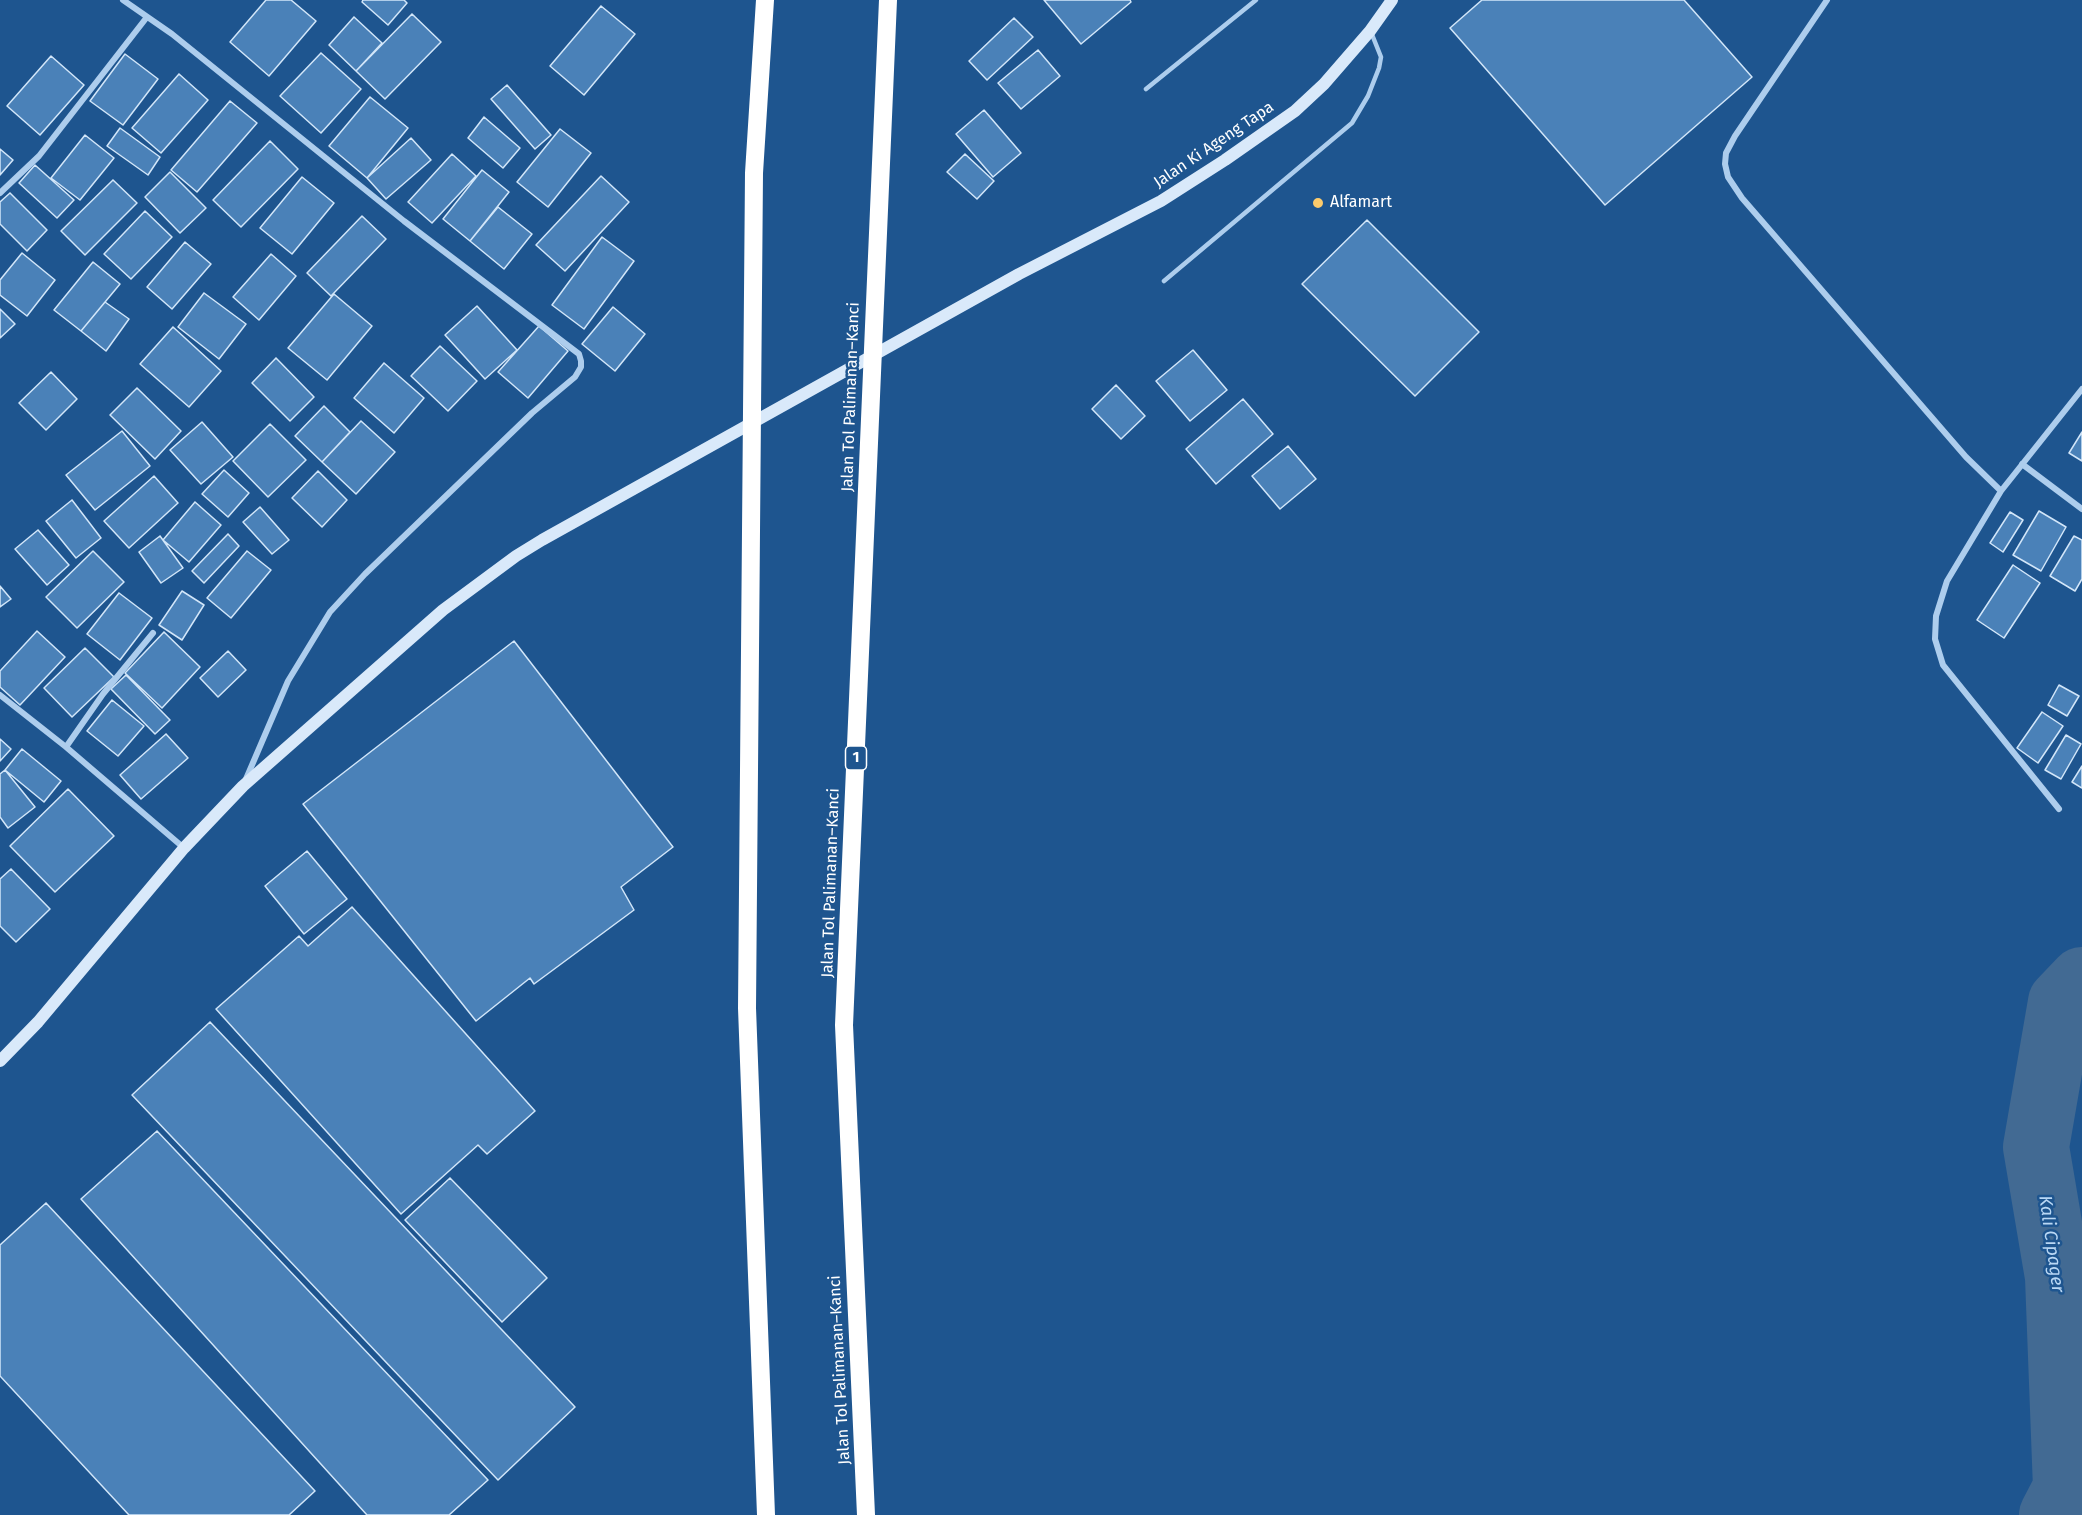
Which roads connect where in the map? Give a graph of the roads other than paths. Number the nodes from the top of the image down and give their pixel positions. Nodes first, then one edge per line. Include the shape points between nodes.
1 (123, 0) edge
2 (765, 0) edge
3 (888, 0) edge
4 (1256, 0) edge
5 (1392, 0) edge
6 (1827, 0) edge
7 (147, 17) junction
8 (1371, 31) junction
9 (1146, 89) dead end
10 (0, 193) edge
11 (1164, 281) dead end
12 (2082, 389) edge
13 (2022, 464) junction
14 (2001, 490) junction
15 (2082, 509) edge
16 (153, 633) dead end
17 (0, 695) edge
18 (66, 747) junction
19 (243, 786) junction
20 (2059, 809) dead end
21 (184, 848) junction
22 (0, 1061) edge
23 (766, 1515) edge
24 (866, 1515) edge

1 - 7 street
2 - 23 highway via 754,173 747,1008
3 - 24 highway, Jalan Tol Palimanan–Kanci / 1 via 844,1025
4 - 9 lane
5 - 8 street, Jalan Ki Ageng Tapa
6 - 14 street via 1735,136 1726,153 1728,177 1958,448
7 - 10 street via 39,156
7 - 19 street via 579,354 581,361 575,377 532,413 330,612 288,681
8 - 11 lane via 1380,57 1379,68 1352,123
8 - 19 street, Jalan Ki Ageng Tapa via 1295,111 1161,201 1019,274 516,556 443,610
12 - 13 street
13 - 14 street
13 - 15 street
14 - 20 street via 1947,581 1936,616 1936,648 1943,665
16 - 18 street
17 - 18 street
18 - 21 street
19 - 21 street, Jalan Ki Ageng Tapa
21 - 22 street, Jalan Ki Ageng Tapa via 38,1022

